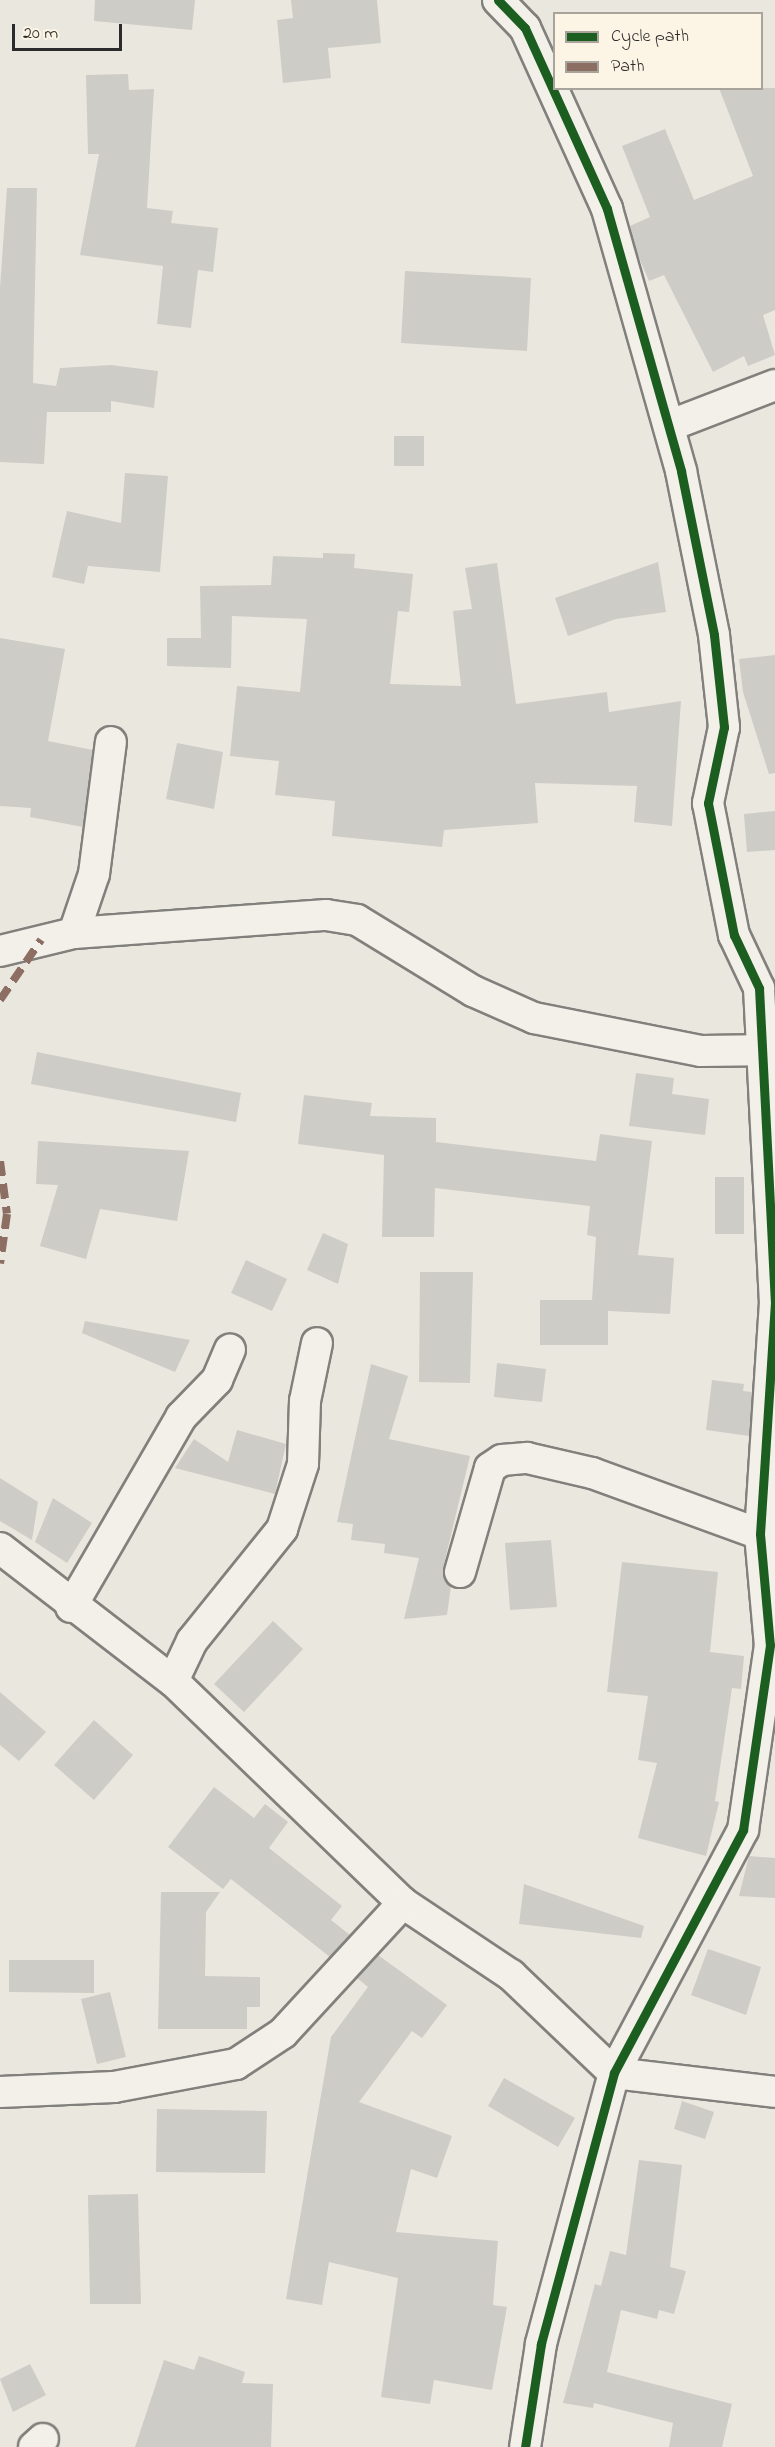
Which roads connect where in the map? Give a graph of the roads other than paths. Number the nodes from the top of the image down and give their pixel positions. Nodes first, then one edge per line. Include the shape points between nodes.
1 (498, 0) edge
2 (553, 90) edge
3 (553, 90) edge
4 (775, 385) edge
5 (671, 425) junction
6 (111, 742) dead end
7 (74, 933) junction
8 (0, 951) edge
9 (769, 1051) edge
10 (317, 1343) dead end
11 (230, 1350) dead end
12 (760, 1533) junction
13 (1, 1550) edge
14 (460, 1572) dead end
15 (71, 1607) junction
16 (172, 1681) junction
17 (768, 1691) edge
18 (403, 1903) junction
19 (614, 2073) junction
20 (0, 2092) edge
21 (775, 2092) edge
22 (525, 2447) edge

1 - 2 street via 525,28
3 - 5 street via 607,209 648,361
4 - 5 street
5 - 9 street via 714,635 724,727 708,803 734,935 759,988
6 - 7 street via 94,874
7 - 8 street
7 - 9 street via 241,917 357,920 473,990 534,1018 701,1051
9 - 12 street via 775,1347
10 - 16 street via 305,1401 303,1464 282,1529 192,1641
11 - 15 street via 217,1380 181,1417
12 - 14 street via 592,1473 527,1458 502,1460 489,1468
12 - 17 street via 770,1645
13 - 15 street
15 - 16 street
16 - 18 street
17 - 19 street via 743,1830
18 - 19 street via 511,1975
18 - 20 street via 283,2033 236,2064 114,2087
19 - 21 street
19 - 22 street via 541,2344

